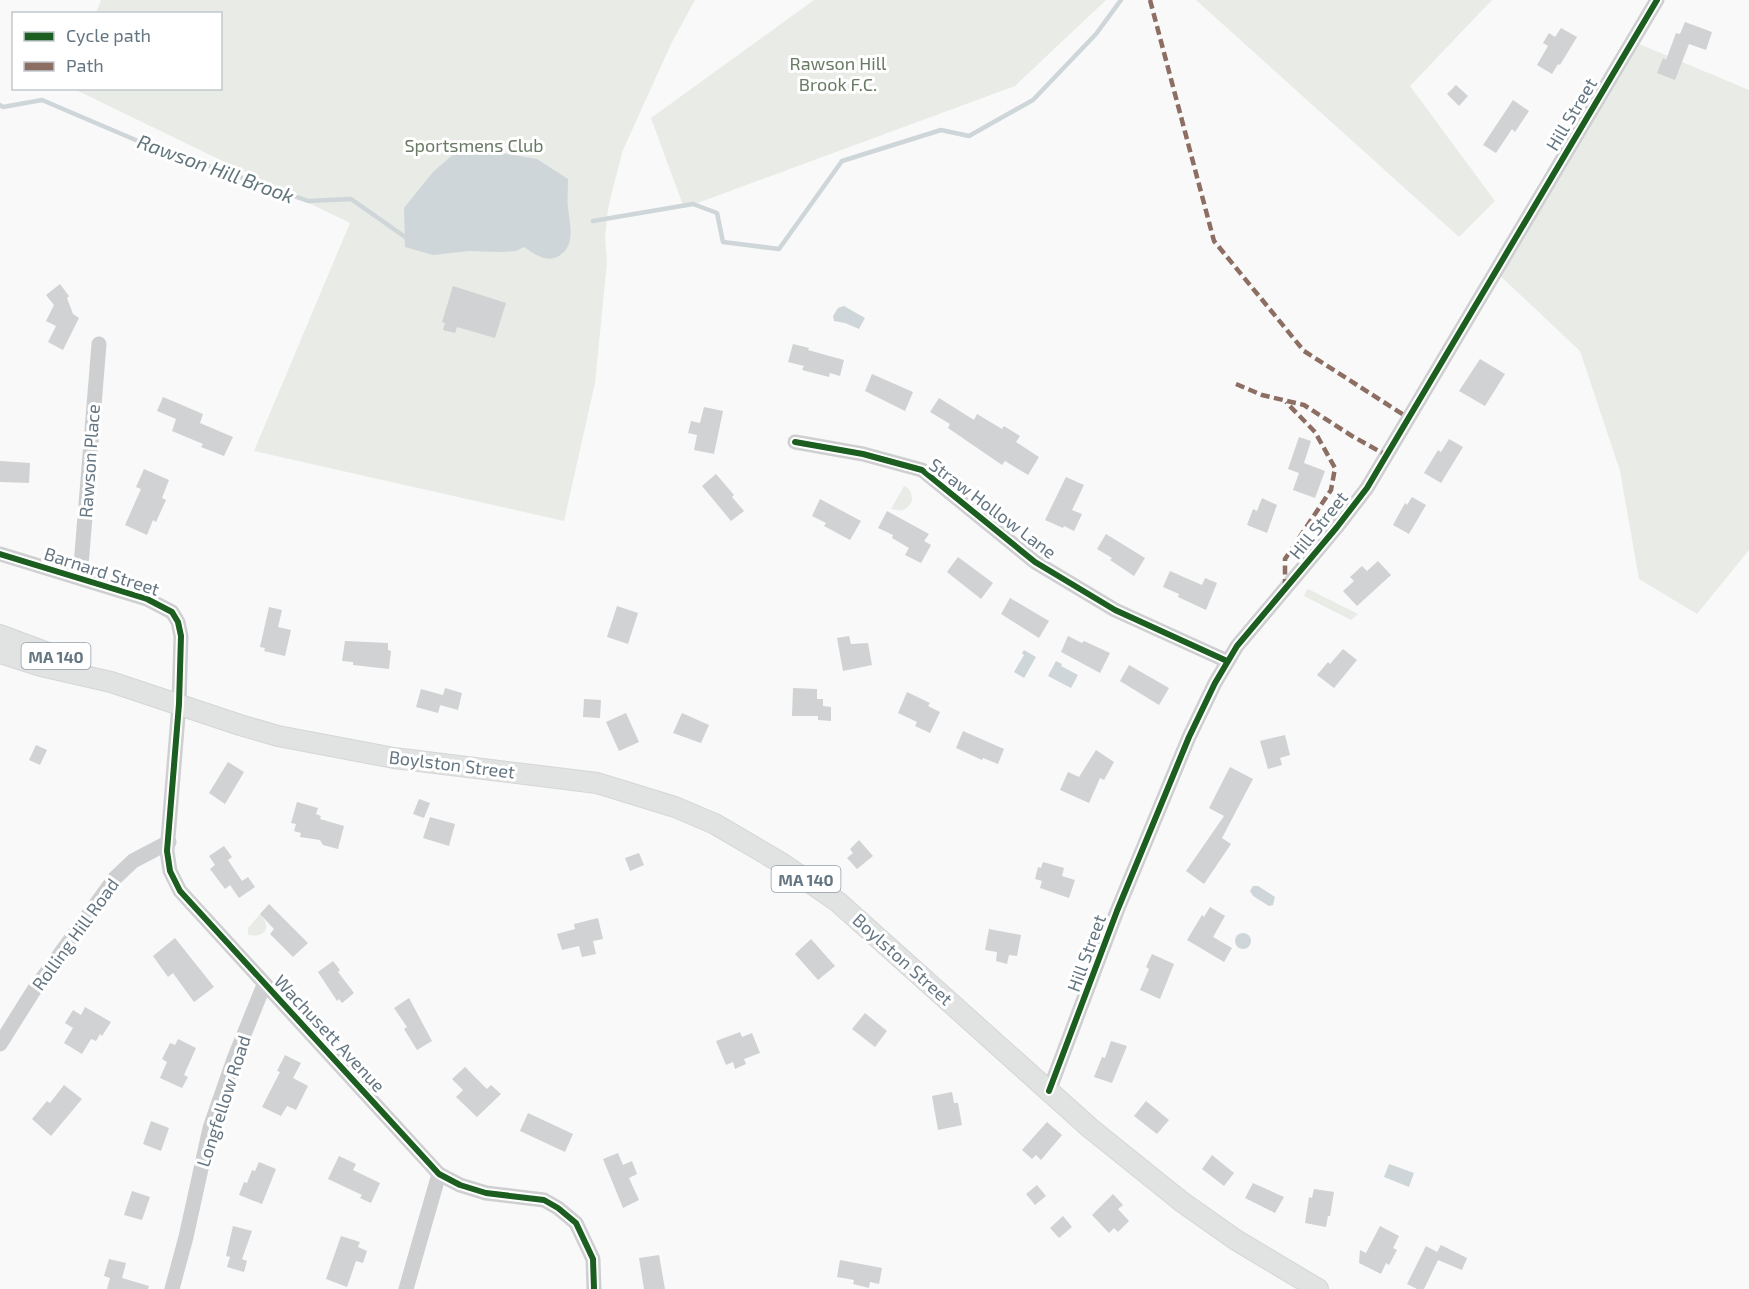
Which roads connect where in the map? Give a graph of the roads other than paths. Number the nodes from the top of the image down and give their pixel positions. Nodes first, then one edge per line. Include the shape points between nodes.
1 (1657, 0) edge
2 (99, 344) dead end
3 (795, 442) dead end
4 (0, 554) edge
5 (80, 578) junction
6 (0, 635) edge
7 (0, 653) edge
8 (1227, 661) junction
9 (111, 682) junction
10 (179, 704) junction
11 (169, 842) junction
12 (264, 985) junction
13 (0, 1044) edge
14 (1049, 1091) junction
15 (439, 1174) junction
16 (172, 1289) edge
17 (406, 1289) edge
18 (594, 1289) edge
19 (1318, 1289) edge

1 - 8 street, Hill Street via 1367,488
2 - 5 street, Rawson Place
3 - 8 street, Straw Hollow Lane via 922,470 1035,562 1115,609
4 - 5 street, Barnard Street
5 - 10 street, Barnard Street via 147,599 172,612 181,636
6 - 9 main road, Boylston Street / MA 140
7 - 9 main road, Boylston Street / MA 140
8 - 14 street, Hill Street via 1172,777
9 - 10 main road, Boylston Street / MA 140
10 - 11 street, Wachusett Avenue
10 - 14 main road, Boylston Street / MA 140 via 258,730 321,745 597,783 695,815 751,843 830,895
11 - 12 street, Wachusett Avenue via 168,864 177,887
11 - 13 street, Rolling Hill Road via 133,861 115,878
12 - 15 street, Wachusett Avenue
12 - 16 street, Longfellow Road via 210,1128
14 - 19 main road, Boylston Street / MA 140 via 1182,1202
15 - 17 street
15 - 18 street, Wachusett Avenue via 460,1185 544,1200 558,1208 576,1223 585,1238 593,1259

